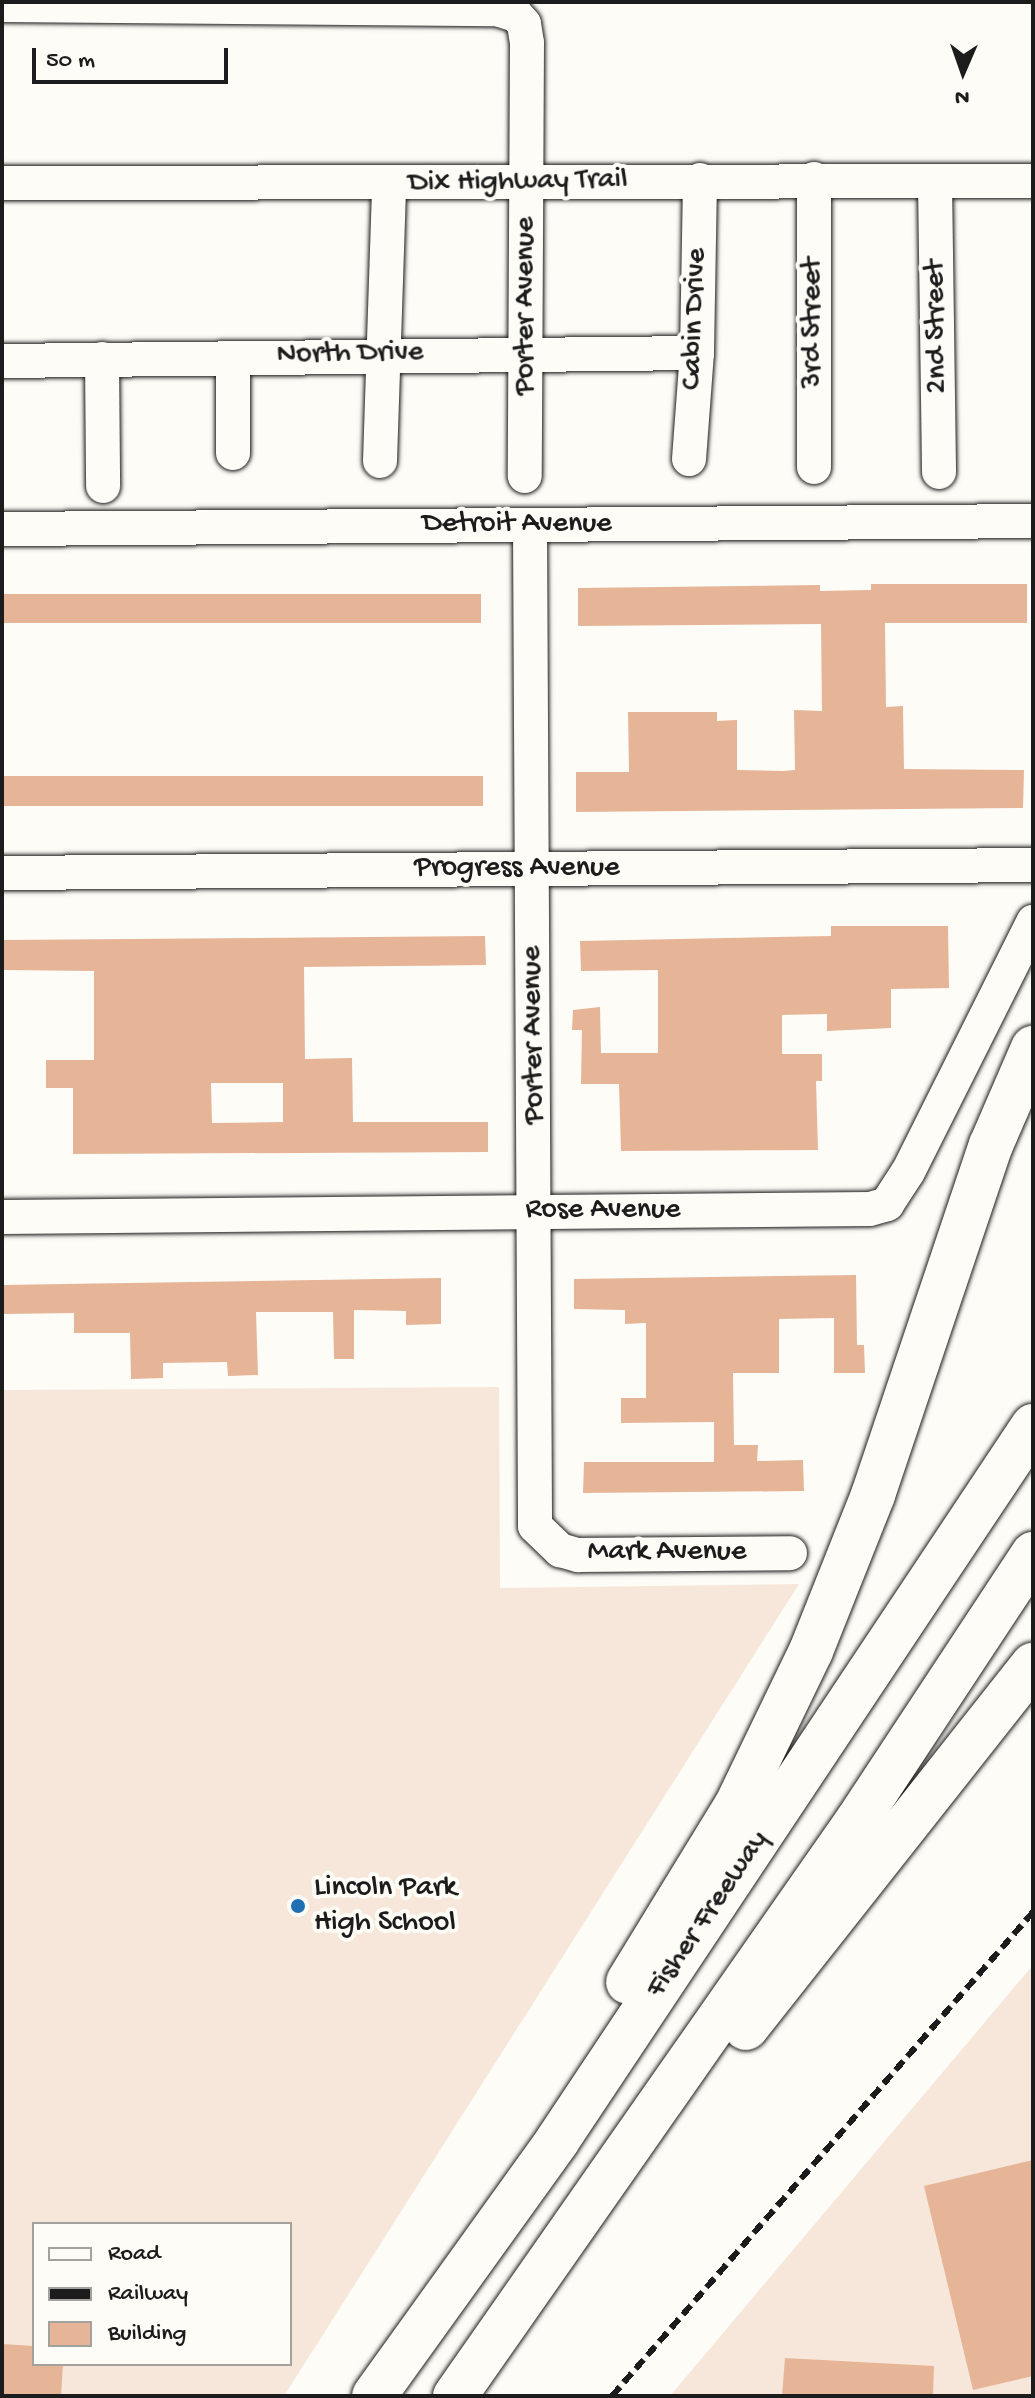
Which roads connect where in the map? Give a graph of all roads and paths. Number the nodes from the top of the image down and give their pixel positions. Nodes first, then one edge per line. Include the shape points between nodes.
1 (2, 5) edge
2 (814, 179) junction
3 (700, 180) junction
4 (1033, 181) edge
5 (527, 182) junction
6 (935, 182) junction
7 (2, 183) edge
8 (389, 185) junction
9 (385, 353) junction
10 (697, 353) junction
11 (527, 354) junction
12 (233, 358) junction
13 (102, 359) junction
14 (2, 361) edge
15 (233, 453) dead end
16 (689, 459) dead end
17 (380, 461) dead end
18 (814, 467) dead end
19 (939, 472) dead end
20 (525, 476) dead end
21 (103, 486) dead end
22 (1033, 521) edge
23 (530, 526) junction
24 (2, 529) edge
25 (1033, 865) edge
26 (534, 869) junction
27 (2, 873) edge
28 (1033, 922) edge
29 (1033, 1048) edge
30 (537, 1211) junction
31 (2, 1217) edge
32 (1033, 1426) edge
33 (548, 1539) joint
34 (790, 1553) dead end
35 (1033, 1554) edge
36 (1033, 1665) edge
37 (582, 2102) junction
38 (620, 2163) junction
39 (374, 2396) edge
40 (455, 2396) edge

1 - 5 street, Porter Avenue via 497,9 524,24
2 - 3 street, Dix Highway Trail
2 - 6 street, Dix Highway Trail
2 - 18 street, 3rd Street
3 - 5 street, Dix Highway Trail
3 - 10 street, Cabin Drive
4 - 6 street, Dix Highway Trail
5 - 8 street, Dix Highway Trail
5 - 11 street, Porter Avenue
6 - 19 street, 2nd Street
7 - 8 street, Dix Highway Trail
8 - 9 street
9 - 11 street, North Drive
9 - 12 street, North Drive
9 - 17 street
10 - 11 street, North Drive
10 - 16 street, Cabin Drive
11 - 20 street, Porter Avenue
12 - 13 street, North Drive
12 - 15 street
13 - 14 street, North Drive
13 - 21 street
22 - 23 street, Detroit Avenue
23 - 24 street, Detroit Avenue
23 - 26 street, Porter Avenue
25 - 26 street, Progress Avenue
26 - 27 street, Progress Avenue
26 - 30 street, Porter Avenue
28 - 30 street, Rose Avenue via 887,1204 870,1209
29 - 37 highway via 991,1145 873,1495 816,1639 736,1806 620,1994 587,2059
30 - 31 street, Rose Avenue
30 - 33 street, Porter Avenue via 534,1509 535,1526
32 - 37 highway, Fisher Freeway
33 - 34 street, Mark Avenue via 578,1555
35 - 38 highway via 857,1821
36 - 38 highway via 672,2124
37 - 39 highway, Fisher Freeway
38 - 40 highway

